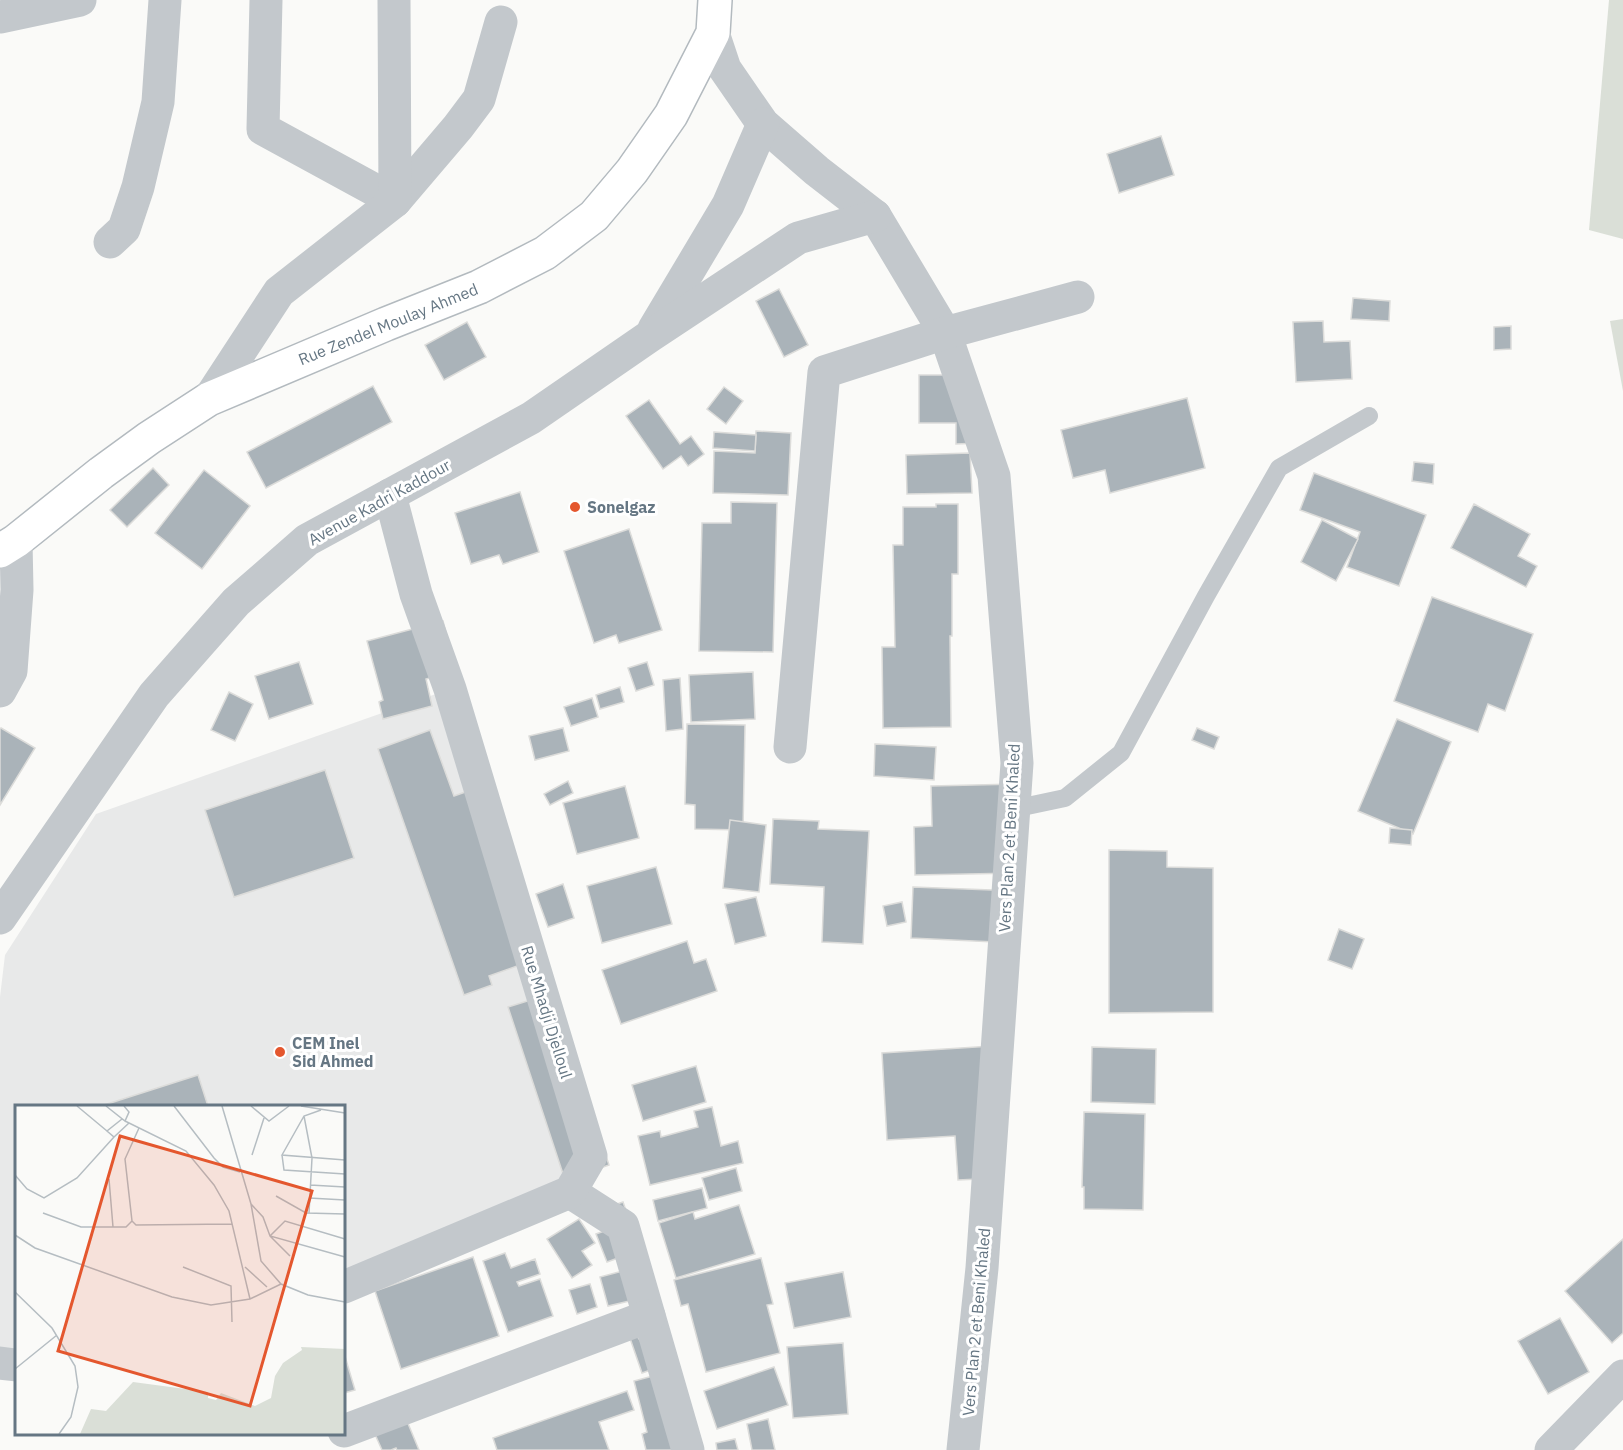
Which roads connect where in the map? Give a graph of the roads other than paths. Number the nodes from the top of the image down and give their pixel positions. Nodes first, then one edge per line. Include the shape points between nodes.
1 (165, 0) edge
2 (266, 0) edge
3 (394, 0) edge
4 (715, 0) edge
5 (64, 1) edge
6 (0, 16) edge
7 (501, 22) dead end
8 (713, 33) junction
9 (764, 123) junction
10 (395, 201) junction
11 (875, 216) junction
12 (110, 242) dead end
13 (1078, 297) dead end
14 (945, 333) junction
15 (650, 336) junction
16 (209, 399) junction
17 (1369, 416) dead end
18 (390, 495) junction
19 (8, 546) edge
20 (0, 691) edge
21 (790, 747) dead end
22 (1013, 809) junction
23 (0, 918) edge
24 (570, 1192) junction
25 (345, 1287) edge
26 (649, 1316) junction
27 (0, 1363) edge
28 (15, 1365) edge
29 (1623, 1376) edge
30 (345, 1430) edge
31 (688, 1450) edge
32 (963, 1450) edge
33 (1551, 1450) edge

1 - 12 street via 158,102 124,229
2 - 10 street via 263,129
3 - 10 street
4 - 8 main road
5 - 6 street
7 - 10 street via 479,99
8 - 9 street via 725,69
8 - 16 main road, Rue Zendel Moulay Ahmed via 671,115 632,171 594,216 545,253 480,287
9 - 11 street
9 - 15 street, Avenue Kadri Kaddour via 728,205
10 - 16 street via 279,292
11 - 14 street, Vers Plan 2 et Beni Khaled
11 - 15 street, Avenue Kadri Kaddour via 798,238
13 - 14 street
14 - 21 street via 824,372
14 - 22 street, Vers Plan 2 et Beni Khaled via 994,476 1017,763
15 - 18 street, Avenue Kadri Kaddour via 531,418
16 - 19 main road, Rue Zendel Moulay Ahmed via 130,452
17 - 22 lane via 1279,468 1121,753 1065,798
18 - 23 street, Avenue Kadri Kaddour via 307,540 236,602 154,694
18 - 24 street, Rue Mhadji Djelloul via 416,594 450,689 591,1156
19 - 20 street via 17,590 11,671
22 - 32 street, Vers Plan 2 et Beni Khaled via 982,1268
24 - 25 street
24 - 26 street via 623,1226
26 - 30 street
26 - 31 street
27 - 28 street
29 - 33 street

